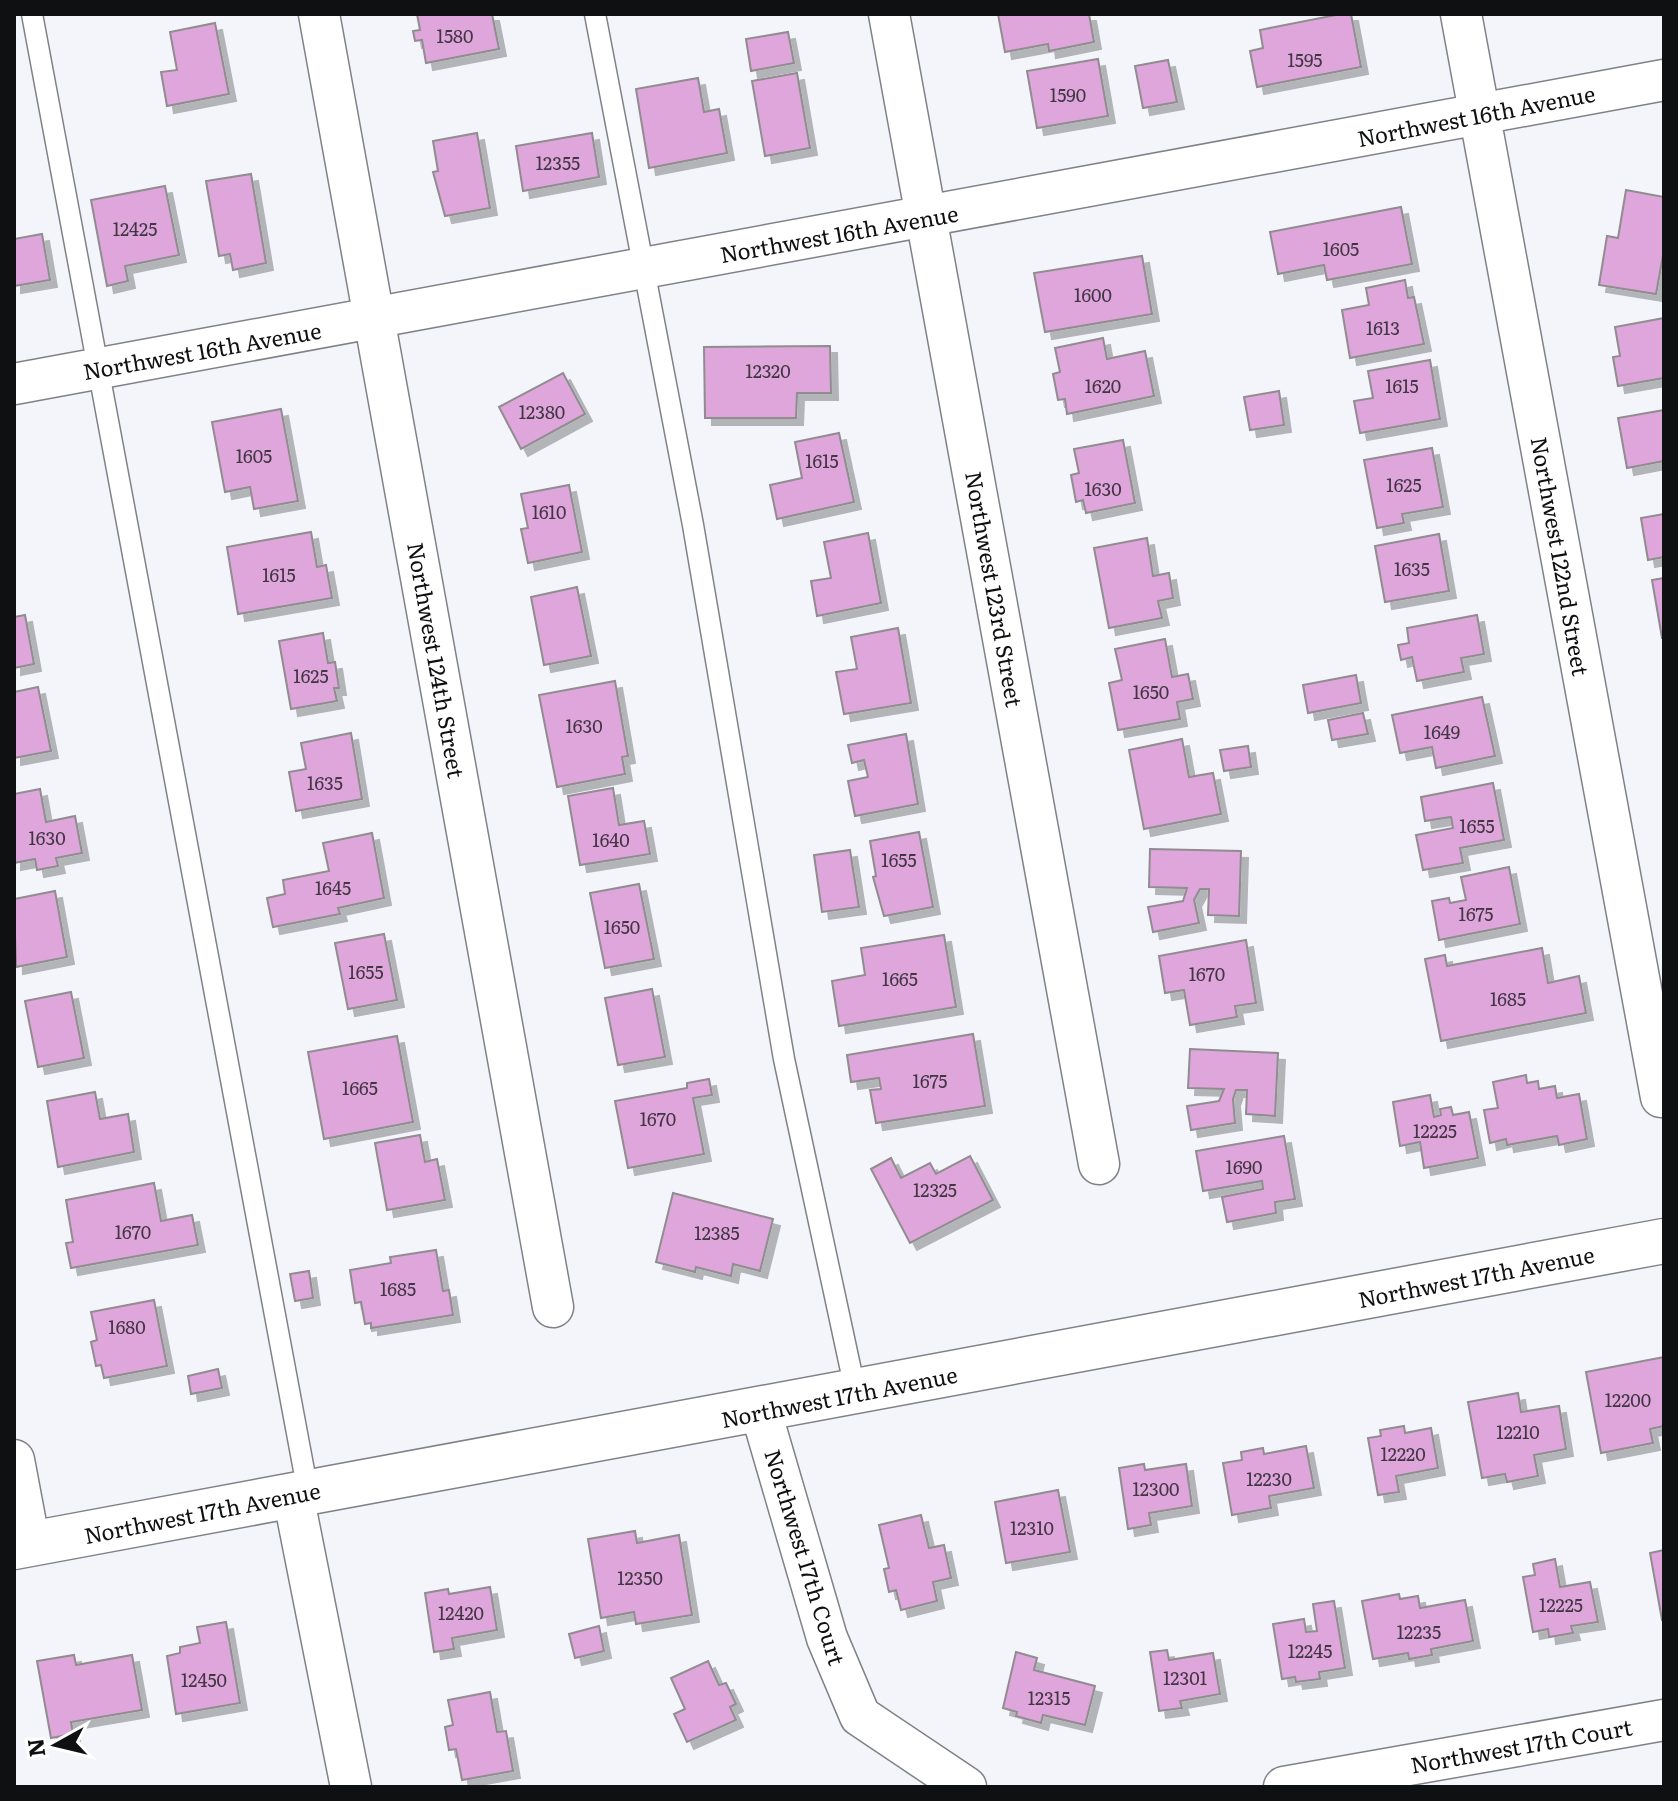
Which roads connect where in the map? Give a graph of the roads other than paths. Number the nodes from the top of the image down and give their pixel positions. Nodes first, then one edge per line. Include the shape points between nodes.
1 (32, 14) edge
2 (319, 14) edge
3 (595, 14) edge
4 (889, 14) edge
5 (1461, 14) edge
6 (1664, 80) edge
7 (1480, 115) junction
8 (927, 217) junction
9 (643, 269) junction
10 (376, 319) junction
11 (98, 369) junction
12 (14, 384) edge
13 (1661, 1097) dead end
14 (1099, 1164) dead end
15 (1664, 1241) edge
16 (553, 1307) dead end
17 (856, 1394) junction
18 (761, 1412) junction
19 (14, 1460) edge
20 (300, 1493) junction
21 (22, 1546) edge
22 (1664, 1720) edge
23 (351, 1787) edge
24 (966, 1787) edge
25 (1284, 1787) edge

1 - 11 lane
2 - 10 street, Northwest 124th Street
3 - 9 lane
4 - 8 street, Northwest 123rd Street
5 - 7 street, Northwest 122nd Street
6 - 7 street, Northwest 16th Avenue
7 - 8 street, Northwest 16th Avenue
7 - 13 street, Northwest 122nd Street
8 - 9 street, Northwest 16th Avenue
8 - 14 street, Northwest 123rd Street
9 - 10 street, Northwest 16th Avenue
9 - 17 lane via 693,525 784,1059
10 - 11 street, Northwest 16th Avenue
10 - 16 street, Northwest 124th Street
11 - 12 street, Northwest 16th Avenue
11 - 20 lane
15 - 17 main road, Northwest 17th Avenue
17 - 18 main road, Northwest 17th Avenue
18 - 20 main road, Northwest 17th Avenue
18 - 24 street, Northwest 17th Court via 827,1638 860,1716
19 - 21 street
20 - 21 main road, Northwest 17th Avenue
20 - 23 street
22 - 25 street, Northwest 17th Court

